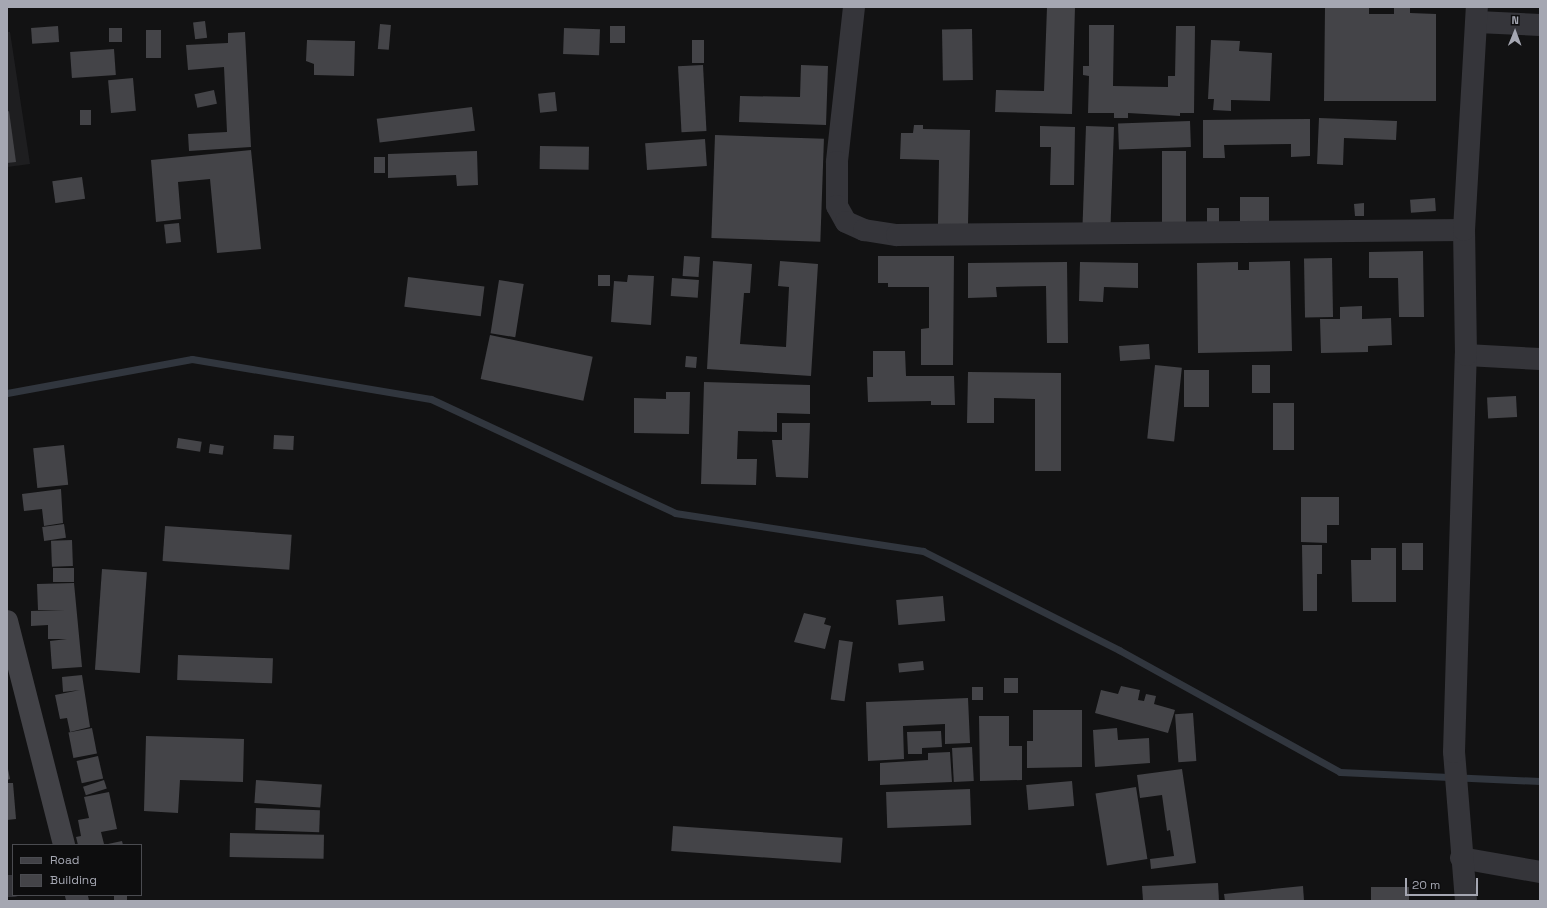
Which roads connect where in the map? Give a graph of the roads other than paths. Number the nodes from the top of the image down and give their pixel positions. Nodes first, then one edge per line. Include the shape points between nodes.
1 (854, 7) edge
2 (1477, 14) edge
3 (1540, 25) edge
4 (1464, 230) junction
5 (1466, 355) junction
6 (1540, 359) edge
7 (7, 621) edge
8 (64, 844) edge
9 (1461, 858) junction
10 (1540, 872) edge
11 (1466, 901) edge

1 - 4 street via 836,162 837,206 846,222 864,230 897,235
2 - 3 street
2 - 4 street
4 - 5 street
5 - 6 street
5 - 9 street via 1454,752
7 - 8 main road
9 - 10 street
9 - 11 street

